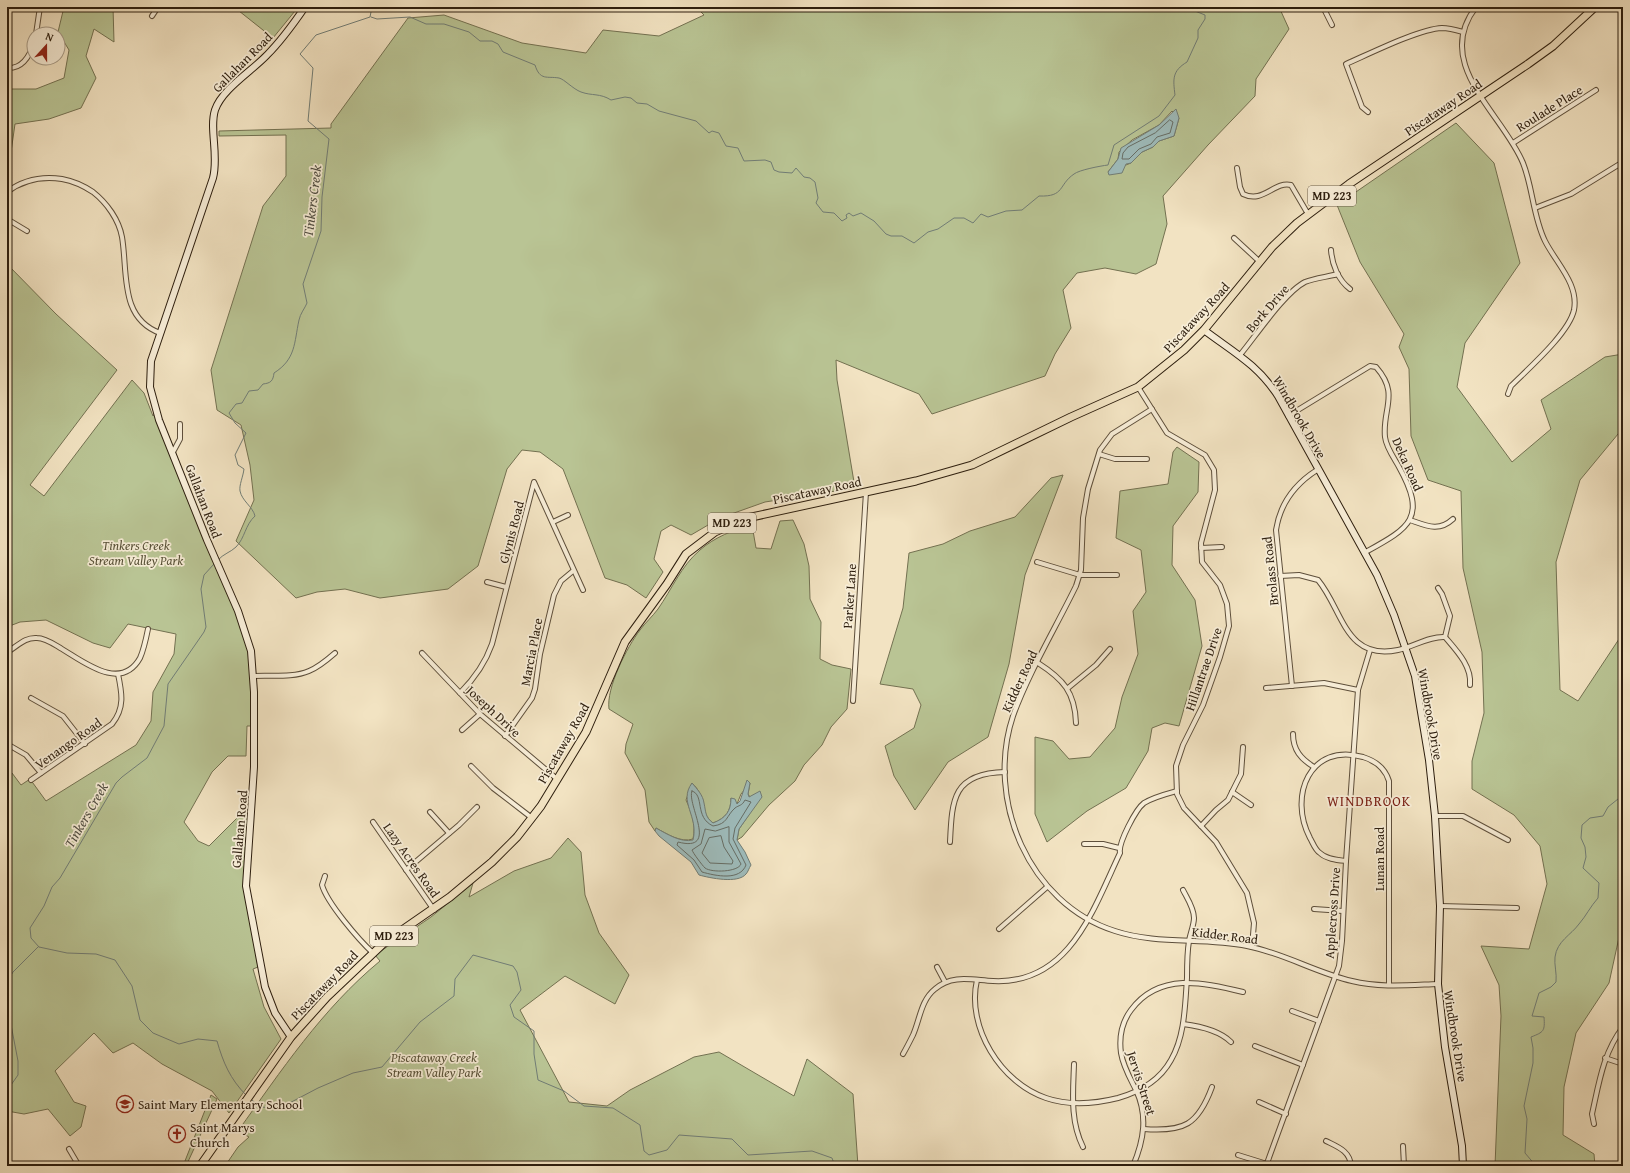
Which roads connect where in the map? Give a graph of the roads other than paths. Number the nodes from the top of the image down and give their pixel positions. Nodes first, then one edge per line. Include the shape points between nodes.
1 (40, 7) edge
2 (158, 7) edge
3 (305, 7) edge
4 (1323, 7) edge
5 (1476, 7) edge
6 (1595, 7) edge
7 (152, 16) dead end
8 (1332, 25) dead end
9 (37, 26) edge
10 (1463, 32) junction
11 (26, 59) edge
12 (7, 68) edge
13 (1596, 90) dead end
14 (1481, 97) junction
15 (1368, 112) dead end
16 (1513, 143) junction
17 (1623, 162) edge
18 (1237, 168) dead end
19 (7, 192) edge
20 (1535, 208) junction
21 (1308, 214) junction
22 (7, 219) edge
23 (27, 231) dead end
24 (1234, 238) dead end
25 (1331, 250) dead end
26 (1260, 262) junction
27 (1338, 274) junction
28 (1350, 290) dead end
29 (1204, 330) junction
30 (160, 333) junction
31 (1240, 356) junction
32 (1138, 387) junction
33 (1508, 394) dead end
34 (1152, 410) junction
35 (1288, 416) junction
36 (180, 424) dead end
37 (173, 452) junction
38 (1099, 454) junction
39 (1147, 459) dead end
40 (1317, 470) junction
41 (866, 492) junction
42 (568, 515) dead end
43 (1453, 519) dead end
44 (1410, 520) junction
45 (553, 522) junction
46 (1222, 547) dead end
47 (1202, 548) junction
48 (1364, 553) junction
49 (1036, 562) dead end
50 (574, 571) junction
51 (1080, 574) junction
52 (1117, 574) dead end
53 (1280, 576) junction
54 (487, 582) dead end
55 (506, 587) junction
56 (1438, 588) dead end
57 (583, 590) dead end
58 (148, 629) dead end
59 (1445, 637) junction
60 (1406, 648) junction
61 (1110, 650) dead end
62 (1370, 650) junction
63 (7, 652) edge
64 (422, 653) dead end
65 (335, 654) dead end
66 (1038, 663) junction
67 (118, 674) junction
68 (254, 676) junction
69 (1470, 685) dead end
70 (1292, 686) junction
71 (1068, 688) junction
72 (1266, 688) dead end
73 (1358, 690) junction
74 (460, 693) junction
75 (31, 698) dead end
76 (853, 701) dead end
77 (480, 714) junction
78 (1076, 723) dead end
79 (462, 730) dead end
80 (1292, 734) dead end
81 (505, 736) junction
82 (7, 744) edge
83 (85, 744) junction
84 (1244, 747) dead end
85 (1352, 755) junction
86 (471, 766) dead end
87 (1314, 767) junction
88 (1005, 772) junction
89 (42, 773) junction
90 (557, 779) junction
91 (31, 780) dead end
92 (1177, 791) junction
93 (1232, 792) junction
94 (1251, 805) dead end
95 (477, 808) dead end
96 (430, 812) dead end
97 (1434, 816) junction
98 (532, 818) junction
99 (373, 822) dead end
100 (1201, 826) junction
101 (448, 833) junction
102 (1508, 840) dead end
103 (950, 842) dead end
104 (1084, 844) dead end
105 (1119, 848) junction
106 (1346, 861) junction
107 (406, 870) junction
108 (325, 876) dead end
109 (1047, 887) junction
110 (1183, 890) dead end
111 (1440, 906) junction
112 (1314, 908) dead end
113 (1517, 908) dead end
114 (434, 910) junction
115 (1343, 911) junction
116 (1088, 920) junction
117 (999, 929) dead end
118 (1189, 941) junction
119 (1252, 947) junction
120 (373, 953) junction
121 (937, 967) dead end
122 (1336, 977) junction
123 (977, 980) junction
124 (945, 982) junction
125 (1186, 983) junction
126 (1438, 984) junction
127 (1389, 985) junction
128 (1243, 992) dead end
129 (1292, 1011) dead end
130 (1319, 1020) junction
131 (1183, 1024) junction
132 (1623, 1027) edge
133 (291, 1037) junction
134 (1231, 1042) dead end
135 (1254, 1046) dead end
136 (903, 1054) dead end
137 (1605, 1058) junction
138 (1074, 1064) dead end
139 (1303, 1064) junction
140 (1623, 1064) edge
141 (1212, 1087) dead end
142 (1136, 1091) junction
143 (1259, 1102) dead end
144 (1073, 1104) junction
145 (1286, 1114) junction
146 (1594, 1124) dead end
147 (1144, 1129) junction
148 (1326, 1141) dead end
149 (1403, 1146) dead end
150 (1084, 1147) dead end
151 (69, 1149) dead end
152 (1238, 1155) dead end
153 (1267, 1165) edge
154 (79, 1166) edge
155 (200, 1166) edge
156 (1134, 1166) edge
157 (1351, 1166) edge
158 (1404, 1166) edge
159 (1463, 1166) edge

1 - 9 street
2 - 7 street
3 - 30 street, Gallahan Road via 267,55 230,89 217,105 214,118 216,155 213,178
4 - 8 street
5 - 10 street
6 - 14 main road, Piscataway Road / MD 223 via 1552,46
10 - 14 street via 1464,65 1470,81
10 - 15 street via 1443,28 1432,29 1346,64 1362,107
11 - 12 street via 16,67
13 - 16 street, Roulade Place
14 - 16 street
14 - 21 main road, Piscataway Road / MD 223
16 - 20 street via 1523,163
17 - 20 street via 1571,194
18 - 21 street via 1243,194 1254,197 1285,184 1291,185
19 - 30 street via 27,182 49,178 77,183 98,196 114,217 122,237 129,300 143,323
20 - 33 street via 1545,241 1573,289 1574,308 1567,326 1511,386
21 - 26 main road, Piscataway Road / MD 223 via 1285,234
22 - 23 street
24 - 26 street
25 - 27 street via 1331,258
26 - 29 main road, Piscataway Road / MD 223
27 - 28 street via 1342,283
27 - 31 street, Bork Drive via 1306,282 1300,286
29 - 31 street, Windbrook Drive
29 - 32 main road, Piscataway Road / MD 223 via 1169,364
30 - 37 street, Gallahan Road via 150,365 150,386 159,420
31 - 35 street, Windbrook Drive via 1258,370 1270,384
32 - 34 street, Hillantrae Drive
32 - 41 main road, Piscataway Road / MD 223 via 972,466
34 - 38 street, Kidder Road via 1112,434
34 - 47 street, Hillantrae Drive via 1167,432 1205,455 1214,470 1215,490
35 - 40 street, Windbrook Drive
35 - 44 street, Deka Road via 1370,366 1377,368 1390,396 1385,438 1410,487 1413,500
36 - 37 street via 180,439
37 - 68 street, Gallahan Road via 246,634
38 - 39 street via 1115,458
38 - 51 street, Kidder Road via 1088,489 1083,518
40 - 48 street, Windbrook Drive
40 - 53 street, Brolass Road via 1305,478 1293,492 1277,518
41 - 76 street, Parker Lane
41 - 90 main road, Piscataway Road / MD 223 via 747,518 727,526 690,550 625,642 589,725
42 - 45 street
43 - 44 street via 1443,527 1435,528
44 - 48 street via 1394,536
45 - 50 street, Glynis Road
45 - 55 street, Glynis Road via 534,482
46 - 47 street
47 - 92 street, Hillantrae Drive via 1202,562 1220,585 1227,604 1228,626 1203,705 1183,745 1176,766
48 - 60 street, Windbrook Drive via 1386,596
49 - 51 street
50 - 57 street, Glynis Road
50 - 81 street, Marcia Place via 561,580 554,595 532,698
51 - 52 street
51 - 66 street, Kidder Road
53 - 62 street via 1299,574 1318,580 1346,628 1361,645
53 - 70 street, Brolass Road
54 - 55 street
55 - 74 street, Glynis Road via 487,657 474,679
56 - 59 street via 1450,616
58 - 67 street via 139,660
59 - 60 street
59 - 69 street via 1456,649 1468,671
60 - 62 street
60 - 97 street, Windbrook Drive via 1414,670 1420,702
61 - 71 street
62 - 73 street, Applecross Drive
63 - 67 street via 24,640 37,638 55,645 105,674
64 - 74 street, Joseph Drive
65 - 68 street via 322,665 300,674
66 - 71 street
66 - 88 street, Kidder Road via 1013,716 1006,750
67 - 83 street, Venango Road via 122,702 118,715 109,727
68 - 133 street, Gallahan Road via 254,767 246,886 265,987 275,1013
70 - 72 street
70 - 73 street via 1330,684
71 - 78 street via 1075,708
73 - 85 street, Applecross Drive
74 - 77 street, Joseph Drive
75 - 83 street via 63,716
77 - 79 street
77 - 81 street, Joseph Drive
80 - 87 street via 1299,754
81 - 90 street, Joseph Drive
82 - 89 street via 26,755
83 - 89 street, Venango Road
84 - 93 street via 1241,774
85 - 87 street via 1330,758
85 - 106 street, Applecross Drive
85 - 127 street, Lunan Road via 1367,758 1381,766 1388,777
86 - 98 street via 493,788
87 - 106 street via 1302,793 1302,813 1306,830 1320,854
88 - 103 street via 981,774 961,788 952,806
88 - 109 street, Kidder Road via 1009,806 1018,838 1028,859
89 - 91 street, Venango Road
90 - 98 main road, Piscataway Road / MD 223
92 - 100 street, Hillantrae Drive via 1184,808
92 - 105 street via 1143,804
93 - 94 street
93 - 100 street via 1228,800
95 - 101 street
96 - 101 street
97 - 102 street via 1463,816
97 - 111 street, Windbrook Drive
98 - 114 main road, Piscataway Road / MD 223 via 492,862
99 - 107 street, Lazy Acres Road
100 - 119 street, Hillantrae Drive via 1216,842 1247,893 1254,923
101 - 107 street
104 - 105 street via 1103,844
105 - 116 street via 1120,853
106 - 115 street, Applecross Drive
107 - 114 street, Lazy Acres Road
108 - 120 street via 322,885 329,899 357,938
109 - 116 street, Kidder Road via 1069,908
109 - 117 street
110 - 118 street via 1194,918
111 - 113 street
111 - 126 street, Windbrook Drive
112 - 115 street
114 - 120 main road, Piscataway Road / MD 223 via 385,942
115 - 122 street, Applecross Drive via 1341,952
116 - 118 street, Kidder Road via 1115,932
116 - 123 street via 1069,950 1039,972 1016,980
118 - 119 street, Kidder Road
118 - 125 street
119 - 122 street, Kidder Road
120 - 133 main road, Piscataway Road / MD 223 via 327,997
121 - 124 street
122 - 127 street, Kidder Road via 1353,982
122 - 130 street, Applecross Drive
123 - 124 street via 960,979
123 - 144 street via 975,1006 979,1026 988,1047 1001,1064 1015,1080 1032,1092 1051,1100
124 - 136 street via 925,1001
125 - 128 street, Jervis Street
125 - 131 street
125 - 142 street, Jervis Street via 1169,984 1146,993 1126,1017 1121,1034 1121,1052
126 - 127 street, Kidder Road
126 - 159 street, Windbrook Drive
129 - 130 street
130 - 139 street, Applecross Drive
131 - 134 street via 1225,1036
131 - 142 street via 1178,1045 1169,1064 1154,1079
132 - 137 street
133 - 155 main road, Piscataway Road / MD 223
135 - 139 street
137 - 140 street
137 - 146 street via 1592,1114
138 - 144 street
139 - 145 street, Applecross Drive
141 - 147 street via 1200,1113 1189,1124 1171,1130
142 - 144 street via 1106,1100
142 - 147 street, Jervis Street via 1143,1110
143 - 145 street
144 - 150 street via 1077,1131
145 - 153 street, Applecross Drive
147 - 156 street, Jervis Street
148 - 157 street via 1348,1154
149 - 158 street
151 - 154 street
152 - 153 street

